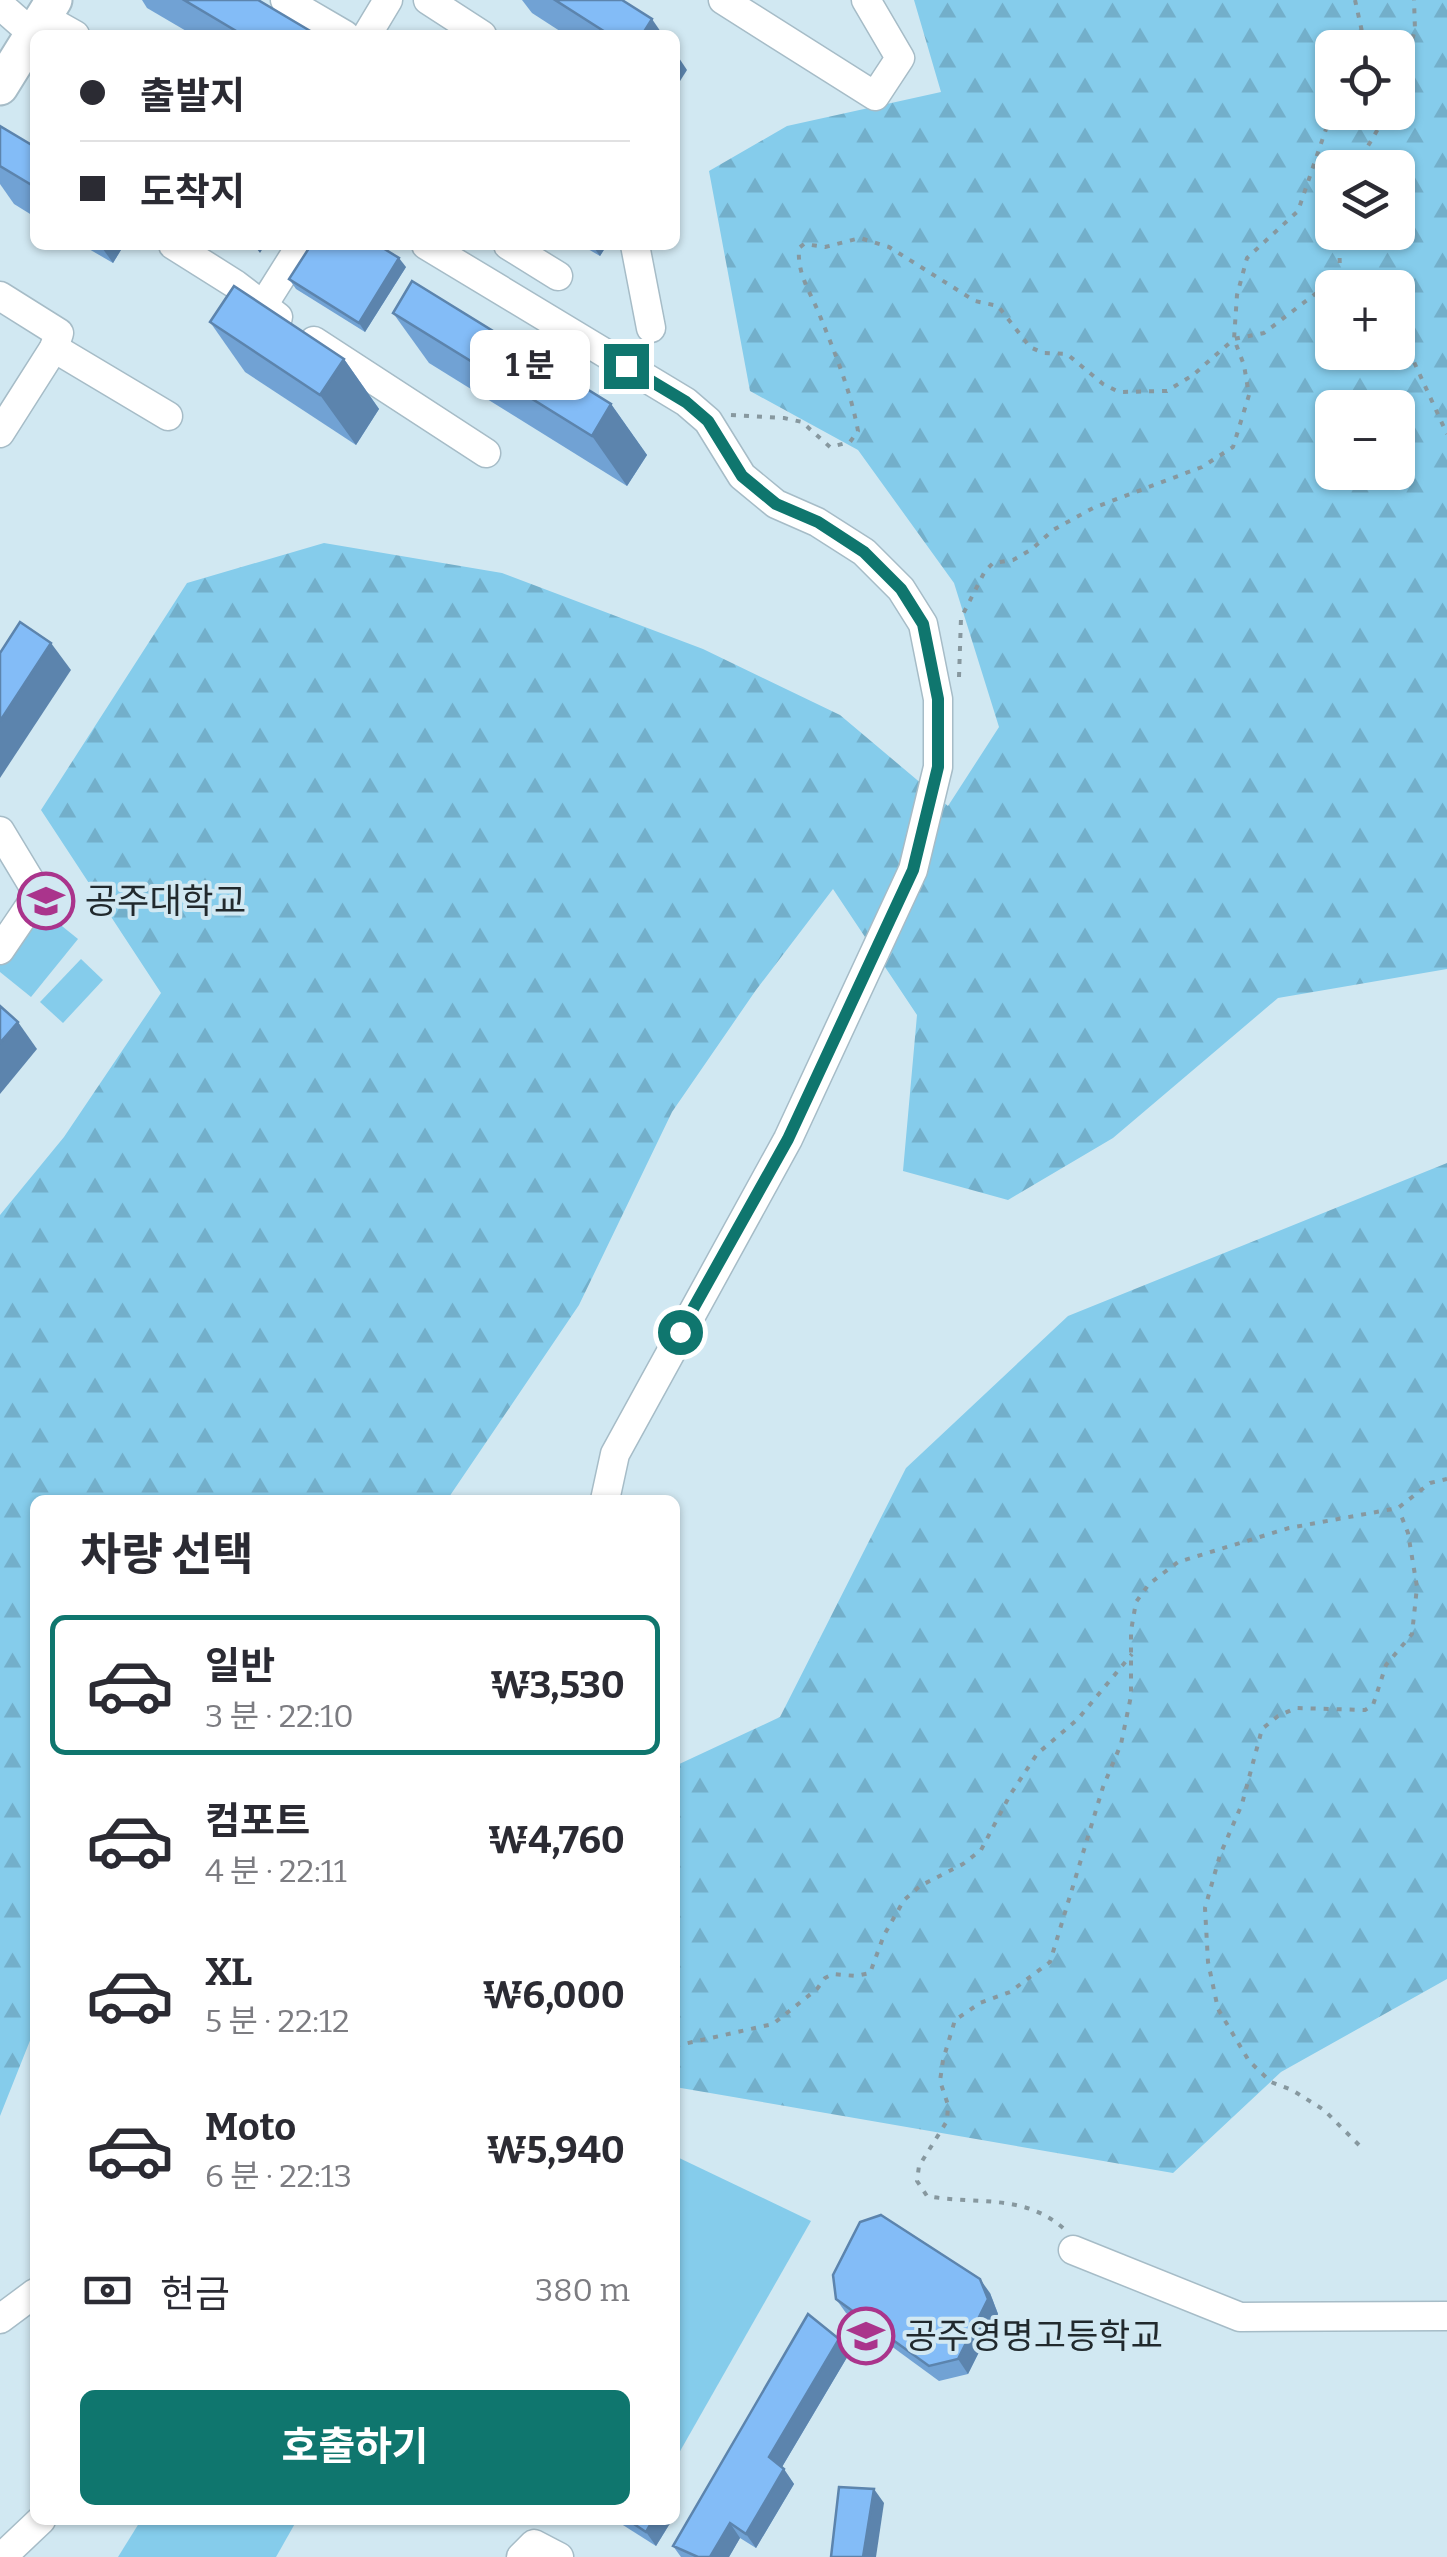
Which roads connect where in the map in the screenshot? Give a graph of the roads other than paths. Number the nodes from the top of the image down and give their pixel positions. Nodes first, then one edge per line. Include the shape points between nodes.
1 (285, 0) edge
2 (388, 0) edge
3 (723, 0) edge
4 (866, 0) edge
5 (0, 5) edge
6 (436, 5) edge
7 (43, 17) edge
8 (66, 30) edge
9 (336, 30) edge
10 (370, 30) edge
11 (430, 30) edge
12 (474, 30) edge
13 (30, 38) edge
14 (0, 87) edge
15 (180, 250) edge
16 (297, 250) edge
17 (434, 250) edge
18 (516, 250) edge
19 (636, 250) edge
20 (558, 276) dead end
21 (0, 296) edge
22 (262, 307) junction
23 (651, 328) dead end
24 (54, 348) junction
25 (168, 416) dead end
26 (0, 433) edge
27 (486, 453) dead end
28 (0, 831) edge
29 (0, 950) edge
30 (605, 1495) edge
31 (1073, 2250) road end
32 (30, 2297) edge
33 (1447, 2316) edge
34 (0, 2320) edge
35 (36, 2525) edge
36 (2, 2557) edge
37 (520, 2557) edge
38 (559, 2557) edge

1 - 9 street
2 - 10 street
3 - 4 street via 875,96 900,58
5 - 7 street
6 - 11 street
6 - 12 street
7 - 8 street
13 - 14 main road
15 - 22 street
16 - 22 street
17 - 30 street via 686,402 708,421 742,476 776,504 864,552 901,589 923,624 938,699 938,767 913,870 788,1139 614,1454
18 - 20 street
19 - 23 street
21 - 24 street via 59,333
22 - 27 street
24 - 25 street
24 - 26 street
28 - 29 street via 38,894
31 - 33 street via 1240,2318
32 - 34 street
35 - 36 street
37 - 38 street via 534,2544

